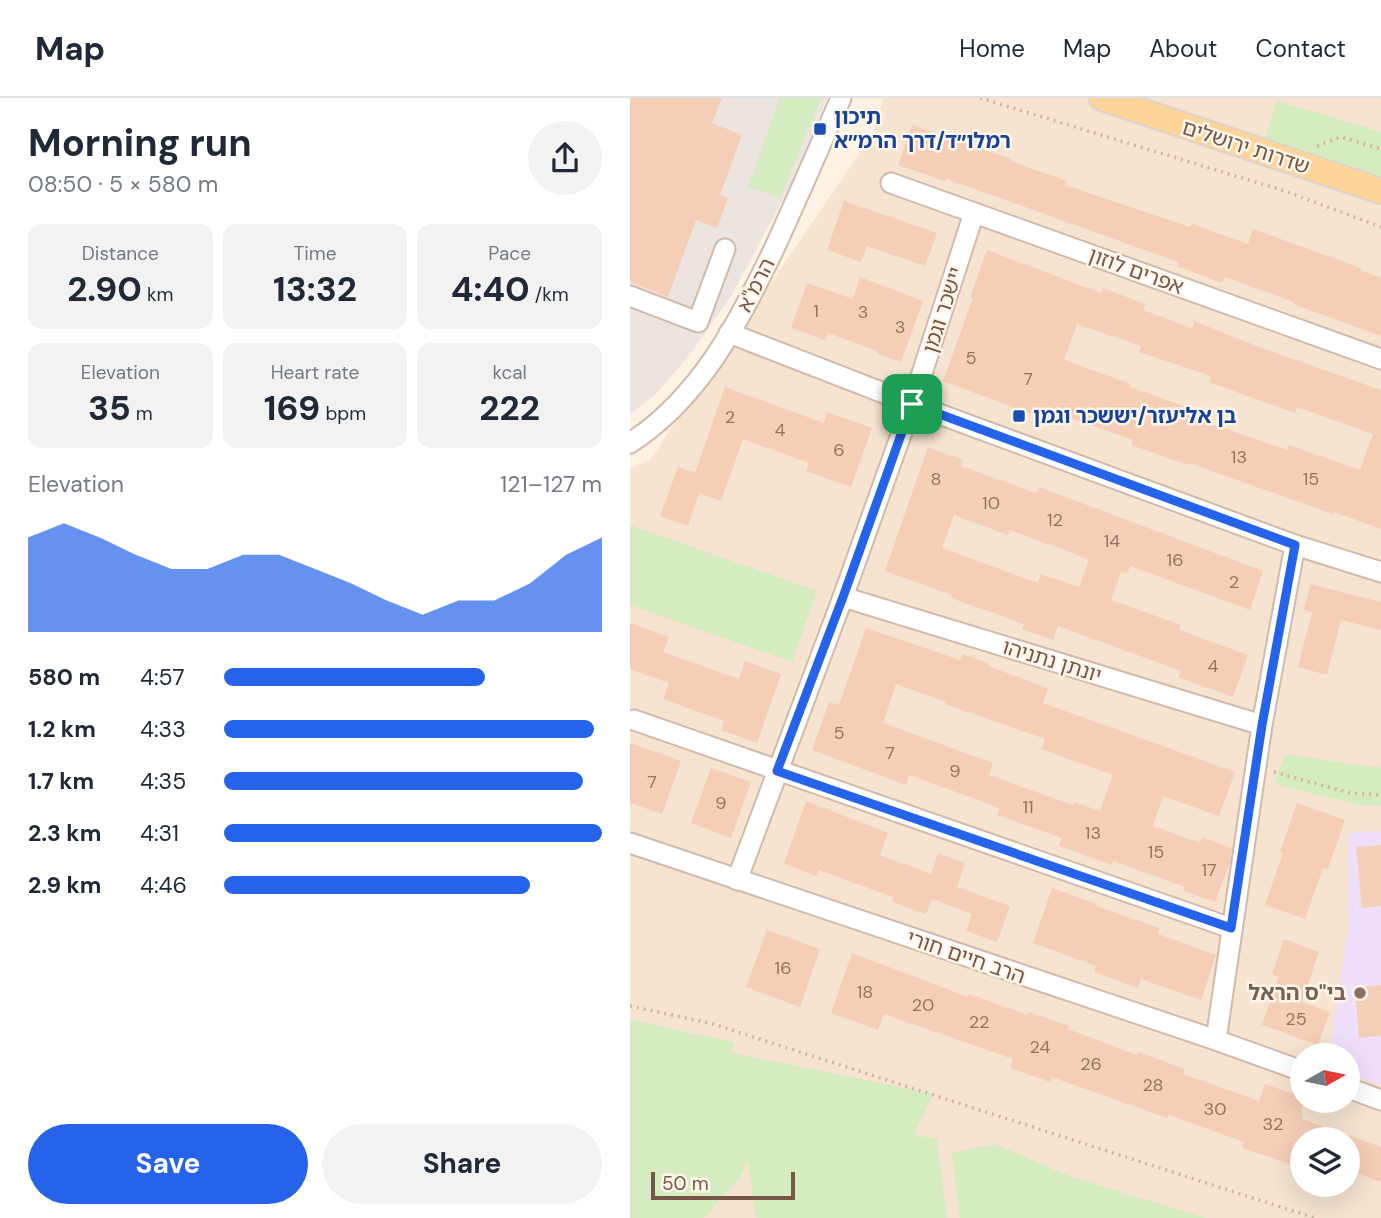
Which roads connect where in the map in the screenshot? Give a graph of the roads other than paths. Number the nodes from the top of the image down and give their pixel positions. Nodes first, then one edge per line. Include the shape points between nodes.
1 (841, 98) edge
2 (1087, 98) edge
3 (1109, 100) edge
4 (891, 183) dead end
5 (1381, 191) edge
6 (974, 213) junction
7 (725, 249) dead end
8 (630, 296) edge
9 (729, 333) junction
10 (1381, 359) edge
11 (912, 404) junction
12 (630, 443) edge
13 (1295, 545) junction
14 (1381, 572) edge
15 (843, 597) junction
16 (634, 720) dead end
17 (1262, 725) junction
18 (777, 771) junction
19 (630, 843) edge
20 (737, 880) junction
21 (1231, 928) junction
22 (1216, 1040) junction
23 (1290, 1067) edge
24 (1360, 1092) edge
25 (1381, 1100) edge

1 - 9 street, הרמ"א via 746,308
2 - 3 main road, שדרות ירושלים
3 - 5 main road, שדרות ירושלים
4 - 6 street, אפרים לוזון
6 - 10 street, אפרים לוזון
6 - 11 street, יישכר וגמן
7 - 8 street via 698,322
9 - 11 street
9 - 12 street, הרמ"א via 686,395
11 - 13 street
11 - 15 street, יישכר וגמן
13 - 14 street
13 - 17 street
15 - 17 street, יונתן נתניהו
15 - 18 street, יישכר וגמן
16 - 18 street
17 - 21 street
18 - 20 street, יישכר וגמן
18 - 21 street
19 - 20 street, הרב חיים חורי
20 - 22 street, הרב חיים חורי
21 - 22 street
22 - 23 street, הרב חיים חורי
24 - 25 street

